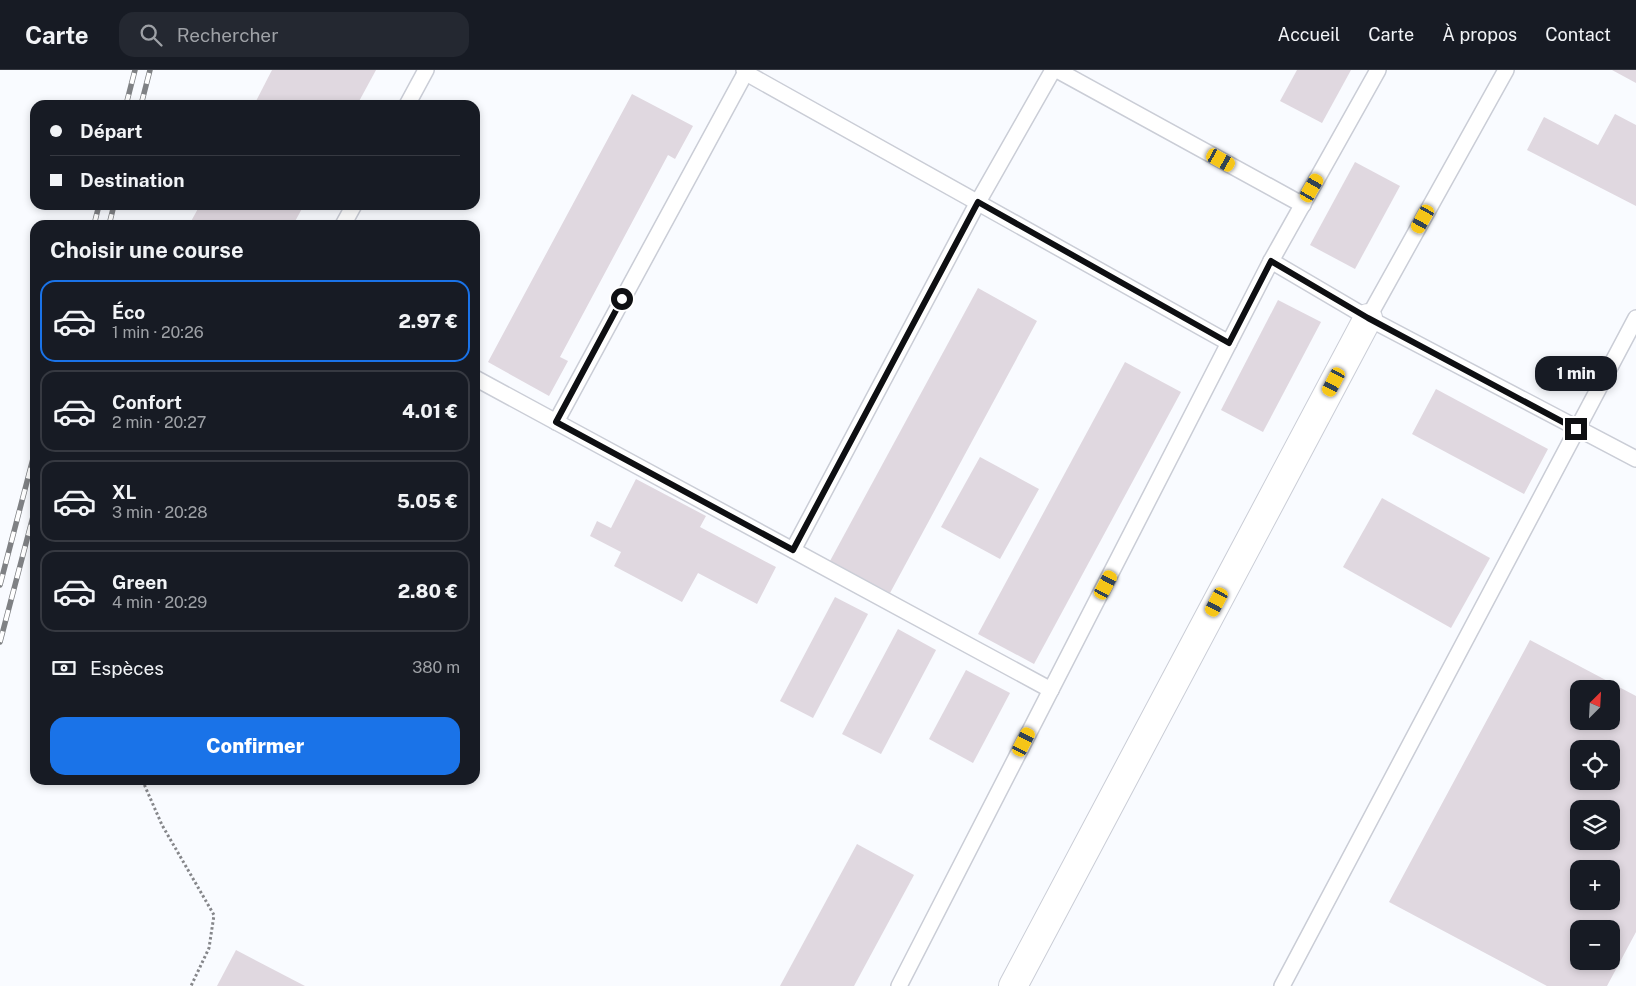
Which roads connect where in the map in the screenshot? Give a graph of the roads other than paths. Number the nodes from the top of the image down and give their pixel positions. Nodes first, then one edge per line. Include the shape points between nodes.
1 (426, 70) edge
2 (1055, 70) edge
3 (1378, 70) edge
4 (1506, 70) edge
5 (745, 71) edge
6 (410, 100) edge
7 (978, 202) junction
8 (1302, 205) junction
9 (1271, 261) junction
10 (1368, 318) junction
11 (1636, 318) edge
12 (1229, 343) junction
13 (480, 381) edge
14 (556, 422) junction
15 (1576, 429) junction
16 (1636, 459) edge
17 (793, 550) junction
18 (1051, 690) junction
19 (900, 986) edge
20 (1013, 986) edge
21 (1282, 986) edge

1 - 6 lane
2 - 7 lane
2 - 8 lane
3 - 8 lane
4 - 10 lane
5 - 7 lane
5 - 14 lane
7 - 12 lane
7 - 17 lane
8 - 9 lane
9 - 10 lane
9 - 12 lane
10 - 15 lane
10 - 20 street
11 - 15 lane
12 - 18 lane
13 - 14 lane
14 - 17 lane
15 - 16 lane
15 - 21 lane
17 - 18 lane
18 - 19 lane

